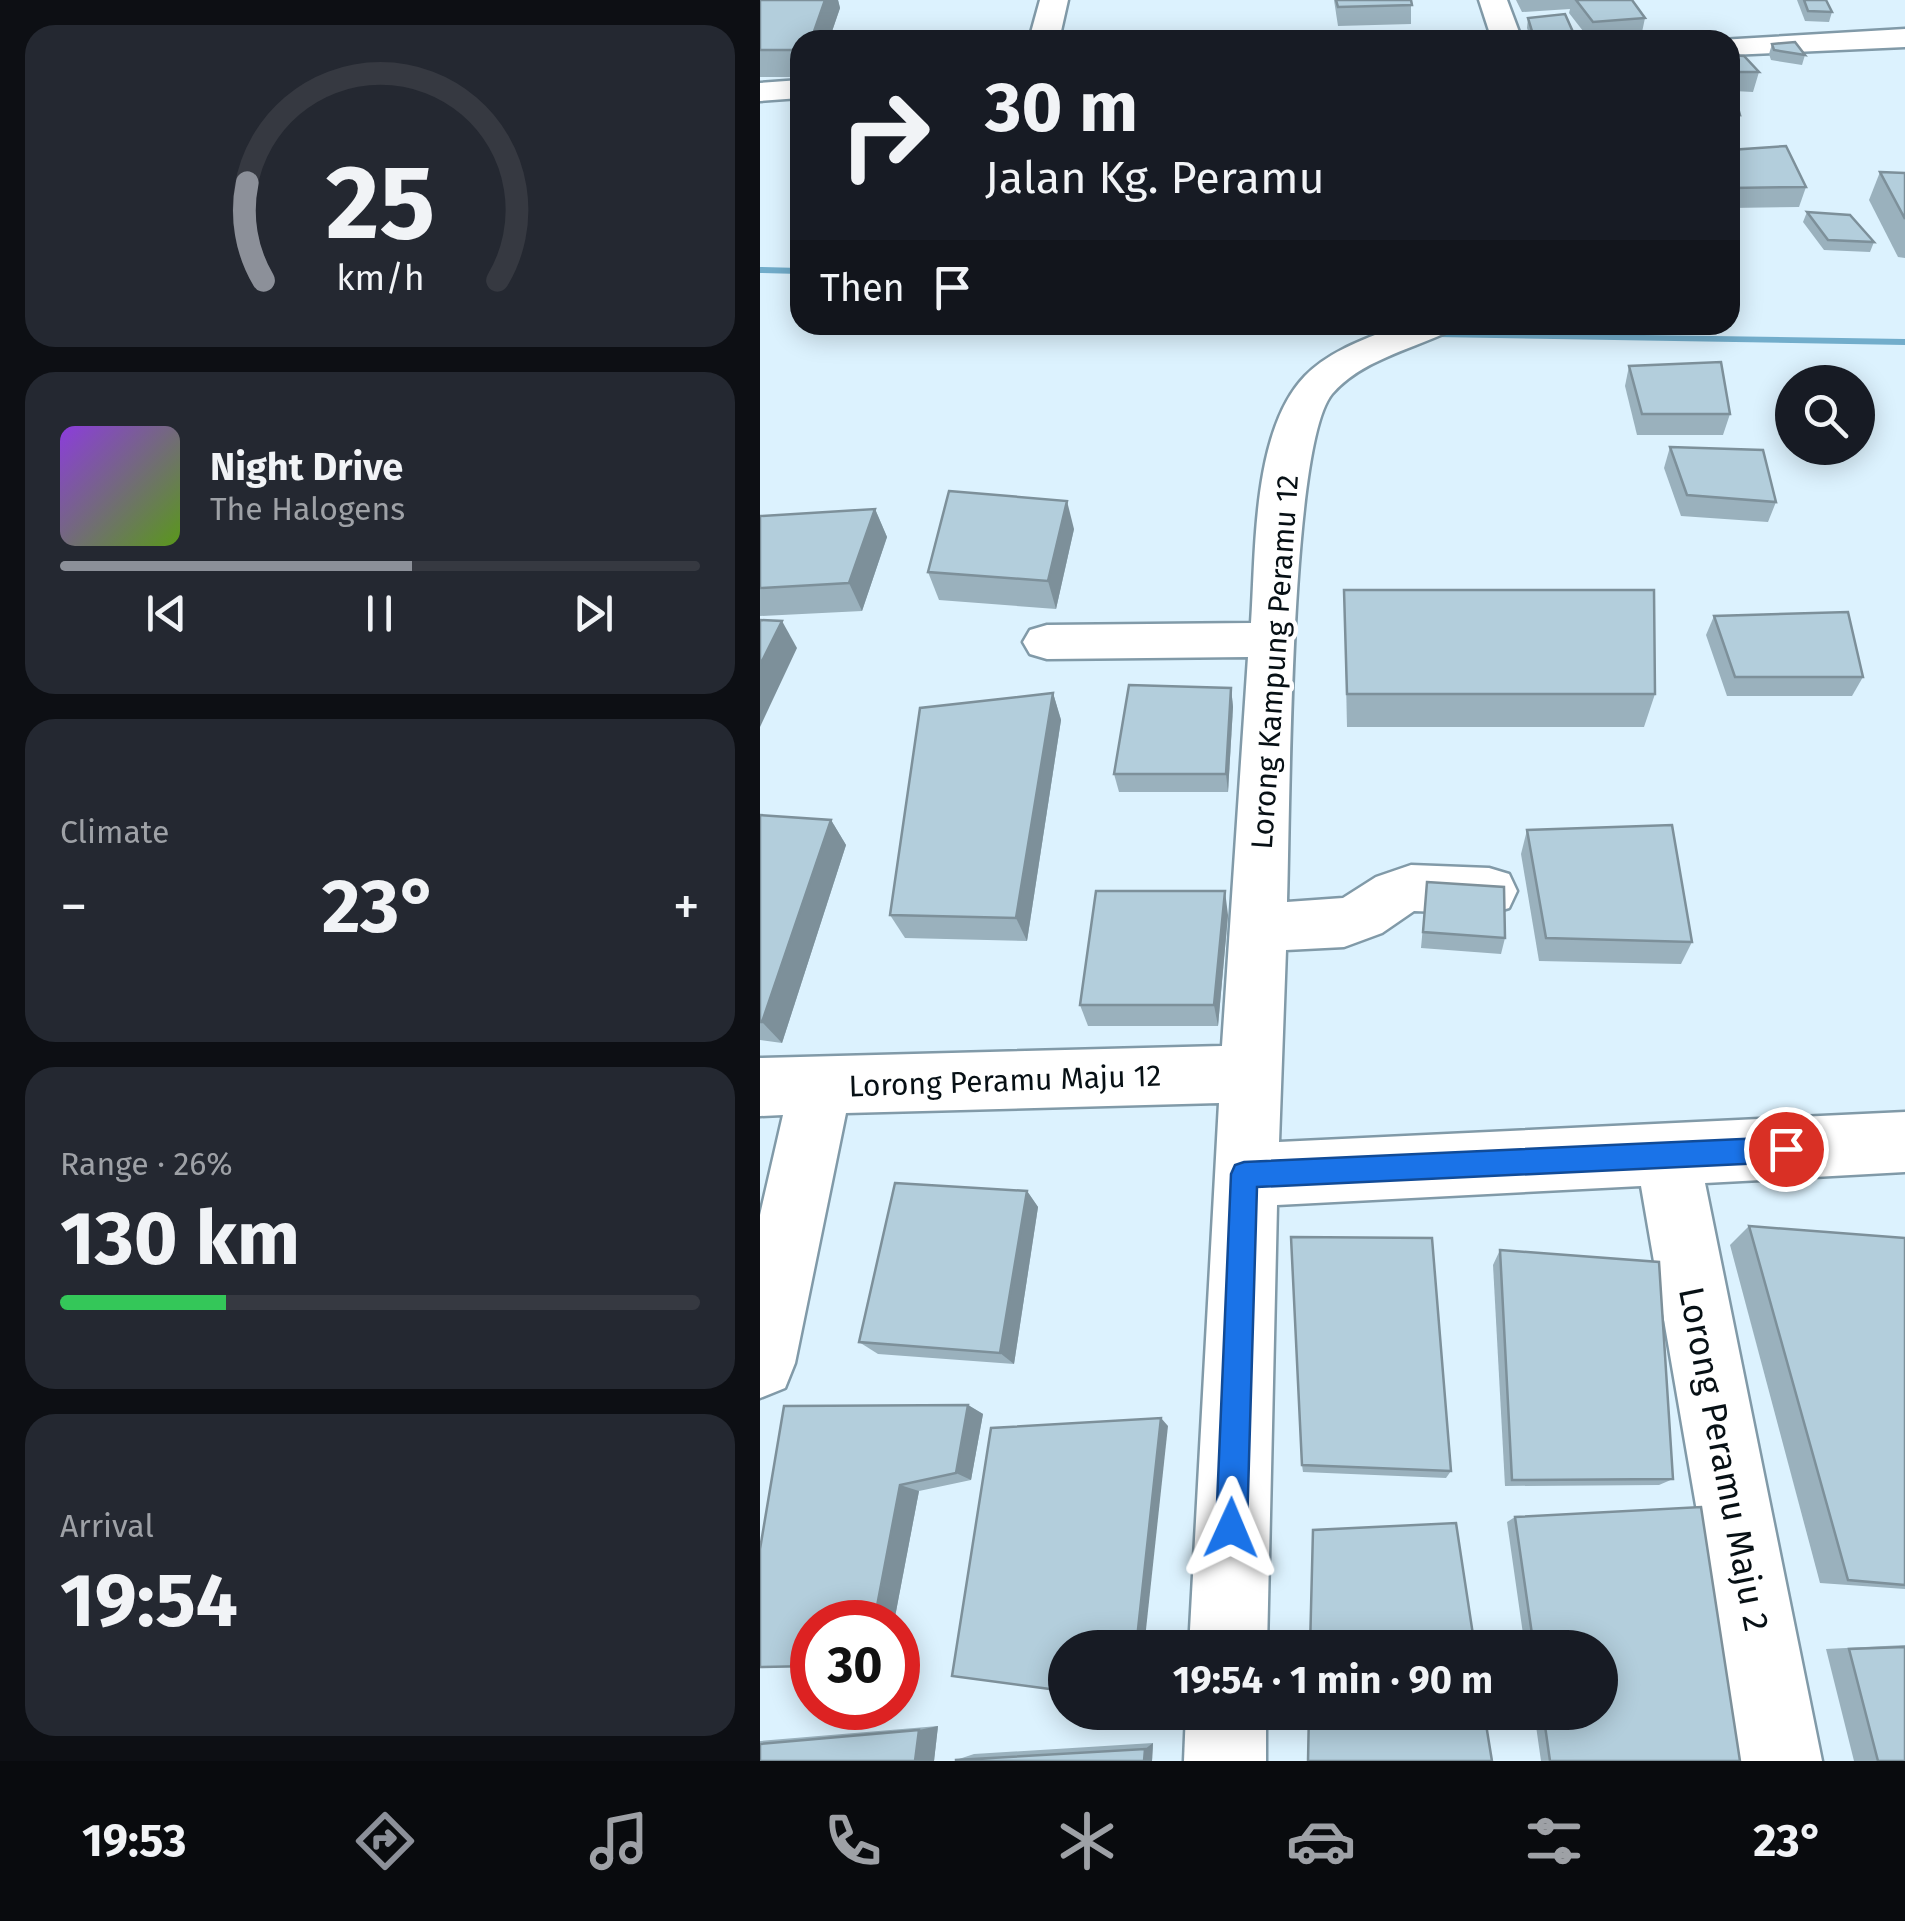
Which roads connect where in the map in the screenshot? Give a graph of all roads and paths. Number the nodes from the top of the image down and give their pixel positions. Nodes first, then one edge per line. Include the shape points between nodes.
1 (1054, 0) edge
2 (1493, 0) edge
3 (1046, 30) edge
4 (1504, 30) edge
5 (1905, 38) edge
6 (1740, 46) edge
7 (790, 90) edge
8 (760, 92) edge
9 (1411, 335) edge
10 (1272, 640) junction
11 (1047, 642) dead end
12 (1489, 892) edge
13 (1258, 926) junction
14 (1250, 1074) junction
15 (791, 1087) edge
16 (1905, 1142) edge
17 (1668, 1156) junction
18 (1244, 1174) junction
19 (760, 1363) edge
20 (1229, 1630) edge
21 (1226, 1730) edge
22 (1225, 1761) edge
23 (1780, 1761) edge

1 - 3 street
2 - 4 street
5 - 6 street
7 - 8 street
9 - 10 street, Lorong Kampung Peramu 12 via 1343,366 1310,395 1286,470
10 - 11 street
10 - 13 street, Lorong Kampung Peramu 12
12 - 13 street via 1411,888 1337,924
13 - 14 street, Lorong Kampung Peramu 12
14 - 15 street, Lorong Peramu Maju 12
14 - 18 street, Lorong Kampung Peramu 12
15 - 19 street
16 - 17 street
17 - 18 street
17 - 23 street, Lorong Peramu Maju 2
18 - 20 street, Lorong Kampung Peramu 12
21 - 22 street

